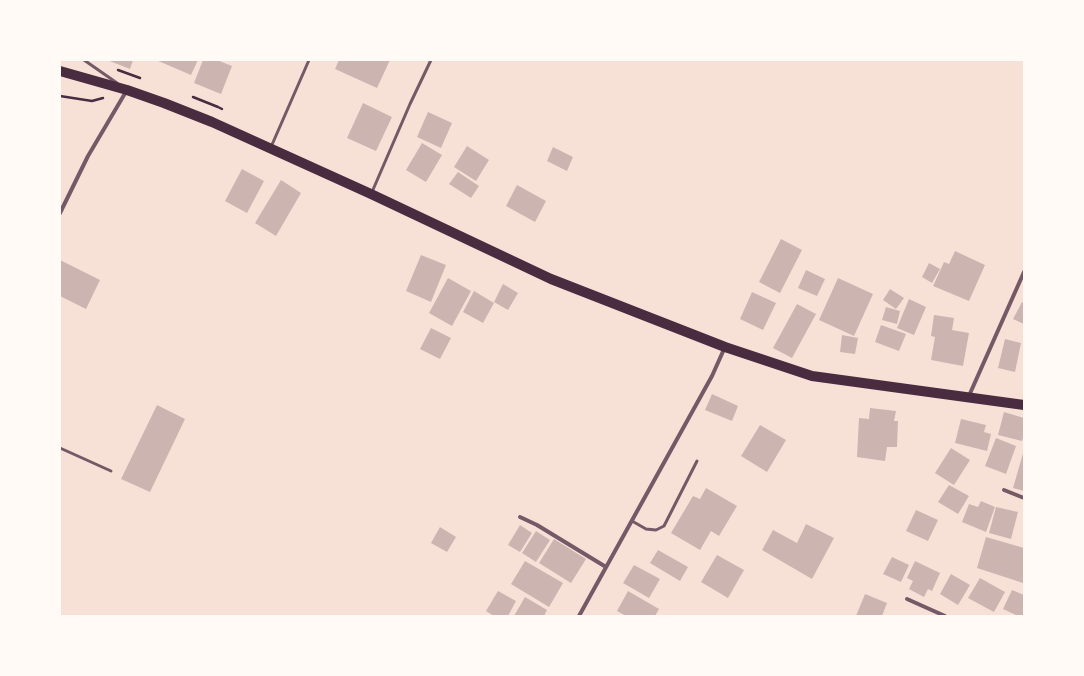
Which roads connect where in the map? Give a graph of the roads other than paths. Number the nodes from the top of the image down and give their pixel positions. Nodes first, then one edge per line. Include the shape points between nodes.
1 (84, 60) edge
2 (309, 60) edge
3 (431, 60) edge
4 (60, 71) edge
5 (126, 90) junction
6 (270, 148) junction
7 (371, 194) junction
8 (60, 213) edge
9 (1024, 272) edge
10 (725, 347) junction
11 (968, 398) junction
12 (1024, 406) edge
13 (60, 448) edge
14 (698, 461) dead end
15 (111, 471) dead end
16 (1004, 490) dead end
17 (1024, 498) edge
18 (520, 517) dead end
19 (632, 521) junction
20 (606, 567) junction
21 (908, 599) dead end
22 (579, 616) edge
23 (945, 616) edge

1 - 5 lane
2 - 6 lane
3 - 7 lane
4 - 5 main road
5 - 6 main road via 212,122
5 - 8 street via 88,156
6 - 7 main road
7 - 10 main road via 551,279
9 - 11 street
10 - 11 main road via 812,376
10 - 19 street via 712,376
11 - 12 main road
13 - 15 lane
14 - 19 lane via 664,526 656,530 646,529
16 - 17 street
18 - 20 street
19 - 20 street
20 - 22 street
21 - 23 street

